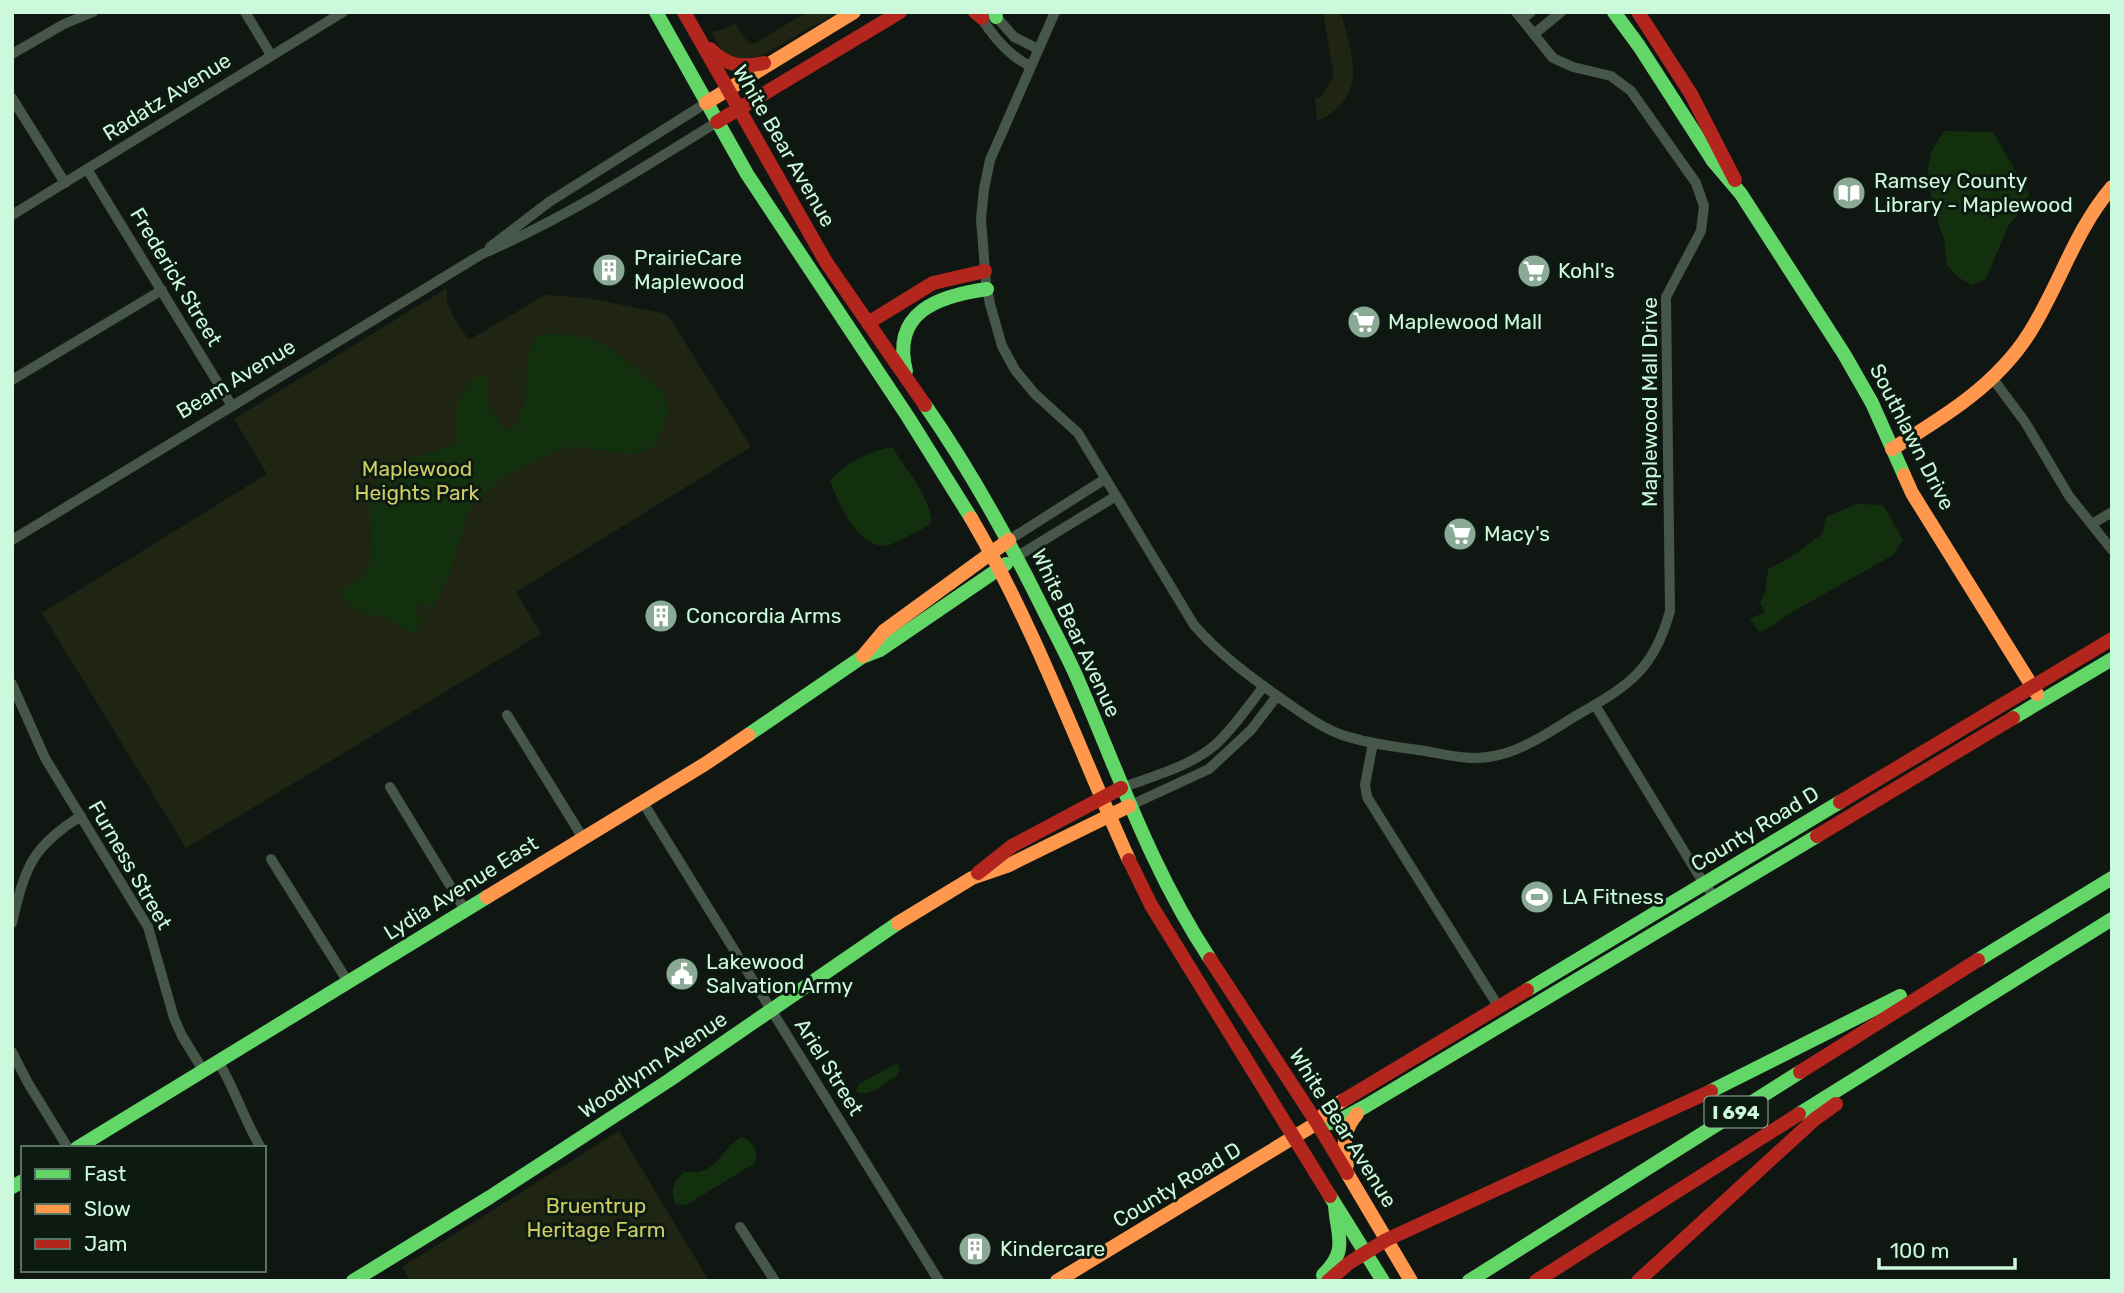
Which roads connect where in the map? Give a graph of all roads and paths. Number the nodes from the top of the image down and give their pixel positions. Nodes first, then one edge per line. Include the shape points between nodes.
1 (93, 12) edge
2 (245, 12) edge
3 (343, 12) edge
4 (656, 12) edge
5 (684, 12) edge
6 (853, 12) edge
7 (900, 12) edge
8 (1055, 12) edge
9 (1531, 12) edge
10 (1560, 12) edge
11 (1614, 12) edge
12 (1638, 12) edge
13 (986, 14) edge
14 (1519, 16) edge
15 (697, 34) junction
16 (1534, 34) junction
17 (1038, 49) junction
18 (12, 54) edge
19 (271, 55) junction
20 (775, 61) junction
21 (1030, 66) junction
22 (727, 90) junction
23 (12, 97) edge
24 (706, 103) junction
25 (739, 109) junction
26 (717, 122) junction
27 (87, 169) junction
28 (65, 183) junction
29 (2112, 187) edge
30 (1741, 194) junction
31 (12, 215) edge
32 (482, 254) junction
33 (985, 271) junction
34 (987, 289) junction
35 (162, 290) junction
36 (868, 323) junction
37 (1993, 379) junction
38 (12, 380) edge
39 (914, 388) junction
40 (232, 406) junction
41 (1892, 449) junction
42 (1105, 479) junction
43 (1116, 496) junction
44 (2112, 512) edge
45 (2092, 524) junction
46 (12, 540) edge
47 (1009, 540) junction
48 (2112, 550) edge
49 (991, 552) junction
50 (1018, 556) junction
51 (1000, 568) junction
52 (2112, 639) edge
53 (862, 657) junction
54 (2112, 659) edge
55 (12, 684) edge
56 (1264, 686) junction
57 (2033, 686) junction
58 (1277, 696) junction
59 (15, 697) edge
60 (2041, 701) junction
61 (1595, 705) junction
62 (507, 715) dead end
63 (1373, 743) junction
64 (390, 787) dead end
65 (1121, 788) junction
66 (1101, 797) junction
67 (642, 801) junction
68 (1129, 806) junction
69 (1108, 815) junction
70 (81, 816) junction
71 (583, 838) junction
72 (271, 859) dead end
73 (972, 878) junction
74 (2112, 878) edge
75 (1704, 884) junction
76 (1715, 897) junction
77 (466, 910) junction
78 (2112, 919) edge
79 (12, 923) edge
80 (2003, 944) junction
81 (348, 982) junction
82 (1498, 1006) junction
83 (772, 1009) junction
84 (1939, 1026) junction
85 (12, 1052) edge
86 (218, 1061) junction
87 (203, 1070) junction
88 (1366, 1106) junction
89 (1317, 1123) junction
90 (1294, 1137) junction
91 (67, 1146) edge
92 (80, 1146) edge
93 (260, 1146) edge
94 (1350, 1176) junction
95 (1335, 1205) junction
96 (740, 1227) dead end
97 (1386, 1240) junction
98 (1364, 1253) junction
99 (353, 1281) edge
100 (775, 1281) edge
101 (939, 1281) edge
102 (1057, 1281) edge
103 (1318, 1281) edge
104 (1328, 1281) edge
105 (1383, 1281) edge
106 (1411, 1281) edge
107 (1469, 1281) edge
108 (1536, 1281) edge
109 (1638, 1281) edge

1 - 18 street
2 - 19 street
3 - 19 street, Radatz Avenue
4 - 24 main road, White Bear Avenue
5 - 15 main road, White Bear Avenue
6 - 20 main road, Beam Avenue
7 - 25 main road, Beam Avenue
8 - 17 street, Maplewood Mall Drive
9 - 14 street, Maplewood Mall Drive
10 - 16 street
11 - 30 main road, Southlawn Drive via 1713,160
12 - 30 main road, Southlawn Drive via 1724,155
13 - 17 street
13 - 21 street via 1005,48
14 - 16 street, Maplewood Mall Drive
15 - 20 main road via 719,59 733,66
15 - 22 main road, White Bear Avenue
16 - 61 street, Maplewood Mall Drive via 1553,58 1611,76 1631,91 1696,183 1704,206 1702,231 1666,297 1670,611 1664,635 1646,666
17 - 21 street, Maplewood Mall Drive
19 - 27 street, Radatz Avenue
20 - 22 main road, Beam Avenue
21 - 33 street, Maplewood Mall Drive via 990,160 981,219
22 - 24 main road, Beam Avenue
22 - 25 main road, White Bear Avenue
23 - 28 street
24 - 26 main road, White Bear Avenue
24 - 32 street, Beam Avenue via 549,202
25 - 26 main road, Beam Avenue
25 - 36 main road, White Bear Avenue via 826,262
26 - 32 street, Beam Avenue via 606,192
26 - 49 main road, White Bear Avenue via 771,212 939,463
27 - 28 street, Radatz Avenue
27 - 35 street, Frederick Street
28 - 31 street, Radatz Avenue
29 - 37 main road via 2086,220 2029,334
30 - 41 main road, Southlawn Drive via 1857,374
32 - 40 street, Beam Avenue
33 - 34 street, Maplewood Mall Drive
33 - 36 main road via 933,284
34 - 39 main road via 948,296 925,308 907,326 901,359
34 - 42 street, Maplewood Mall Drive via 998,332 1015,370 1078,433
35 - 38 street
35 - 40 street, Frederick Street
36 - 39 main road, White Bear Avenue
37 - 41 main road
37 - 45 street
39 - 47 main road, White Bear Avenue
40 - 46 street, Beam Avenue
41 - 57 main road, Southlawn Drive via 1912,494
42 - 43 street, Maplewood Mall Drive
42 - 47 street
43 - 50 street
43 - 56 street, Maplewood Mall Drive via 1194,625
44 - 45 street
45 - 48 street
47 - 49 main road, Lydia Avenue East
47 - 50 main road, White Bear Avenue
49 - 51 main road, White Bear Avenue
49 - 53 main road, Lydia Avenue East via 884,631
50 - 51 main road, Lydia Avenue East
50 - 65 main road, White Bear Avenue via 1077,678
51 - 53 main road, Lydia Avenue East via 880,650
51 - 66 main road, White Bear Avenue via 1059,692
52 - 57 main road, County Road D
53 - 67 main road, Lydia Avenue East via 743,740
54 - 60 main road, County Road D
55 - 59 street, Furness Street
56 - 58 street, Maplewood Mall Drive
56 - 65 street via 1214,746 1189,762
57 - 60 main road, Southlawn Drive
57 - 75 main road, County Road D
58 - 63 street, Maplewood Mall Drive via 1320,726
58 - 68 street via 1251,730 1209,769
59 - 70 street, Furness Street
60 - 76 main road, County Road D
61 - 63 street, Maplewood Mall Drive via 1521,748 1494,756 1474,758
61 - 75 street
62 - 71 street
63 - 82 street via 1367,797
64 - 77 street
65 - 66 main road, Woodlynn Avenue
65 - 68 main road, White Bear Avenue
66 - 69 main road, White Bear Avenue
66 - 73 main road, Woodlynn Avenue via 1001,852
67 - 71 main road, Lydia Avenue East
67 - 83 street, Ariel Street
68 - 69 main road, Woodlynn Avenue
68 - 89 main road, White Bear Avenue via 1181,914
69 - 73 main road, Woodlynn Avenue via 1007,866
69 - 90 main road, White Bear Avenue via 1167,933
70 - 79 street via 51,837 32,860
70 - 87 street, Furness Street via 148,927 174,1018
71 - 77 main road, Lydia Avenue East
72 - 81 street
73 - 83 main road, Woodlynn Avenue via 857,948
74 - 80 main road, I 694
75 - 76 street
75 - 82 main road, County Road D
76 - 88 main road, County Road D
77 - 81 main road, Lydia Avenue East
78 - 84 main road, I 694
80 - 97 main road via 1747,1075
80 - 107 main road, I 694
81 - 86 main road, Lydia Avenue East
82 - 89 main road, County Road D via 1328,1110
83 - 99 main road, Woodlynn Avenue via 568,1147
83 - 101 street, Ariel Street
84 - 108 main road, I 694
84 - 109 main road via 1815,1119
85 - 91 street
86 - 87 main road, Lydia Avenue East
86 - 93 street
87 - 92 main road, Lydia Avenue East
88 - 89 main road, County Road D via 1335,1123
88 - 94 main road via 1344,1134
89 - 90 main road, County Road D
89 - 94 main road, White Bear Avenue
90 - 95 main road, White Bear Avenue
90 - 102 main road, County Road D
94 - 97 main road, White Bear Avenue
95 - 98 main road, White Bear Avenue
95 - 103 main road via 1341,1250
96 - 100 street
97 - 98 main road
97 - 106 main road, White Bear Avenue
98 - 104 main road
98 - 105 main road, White Bear Avenue

